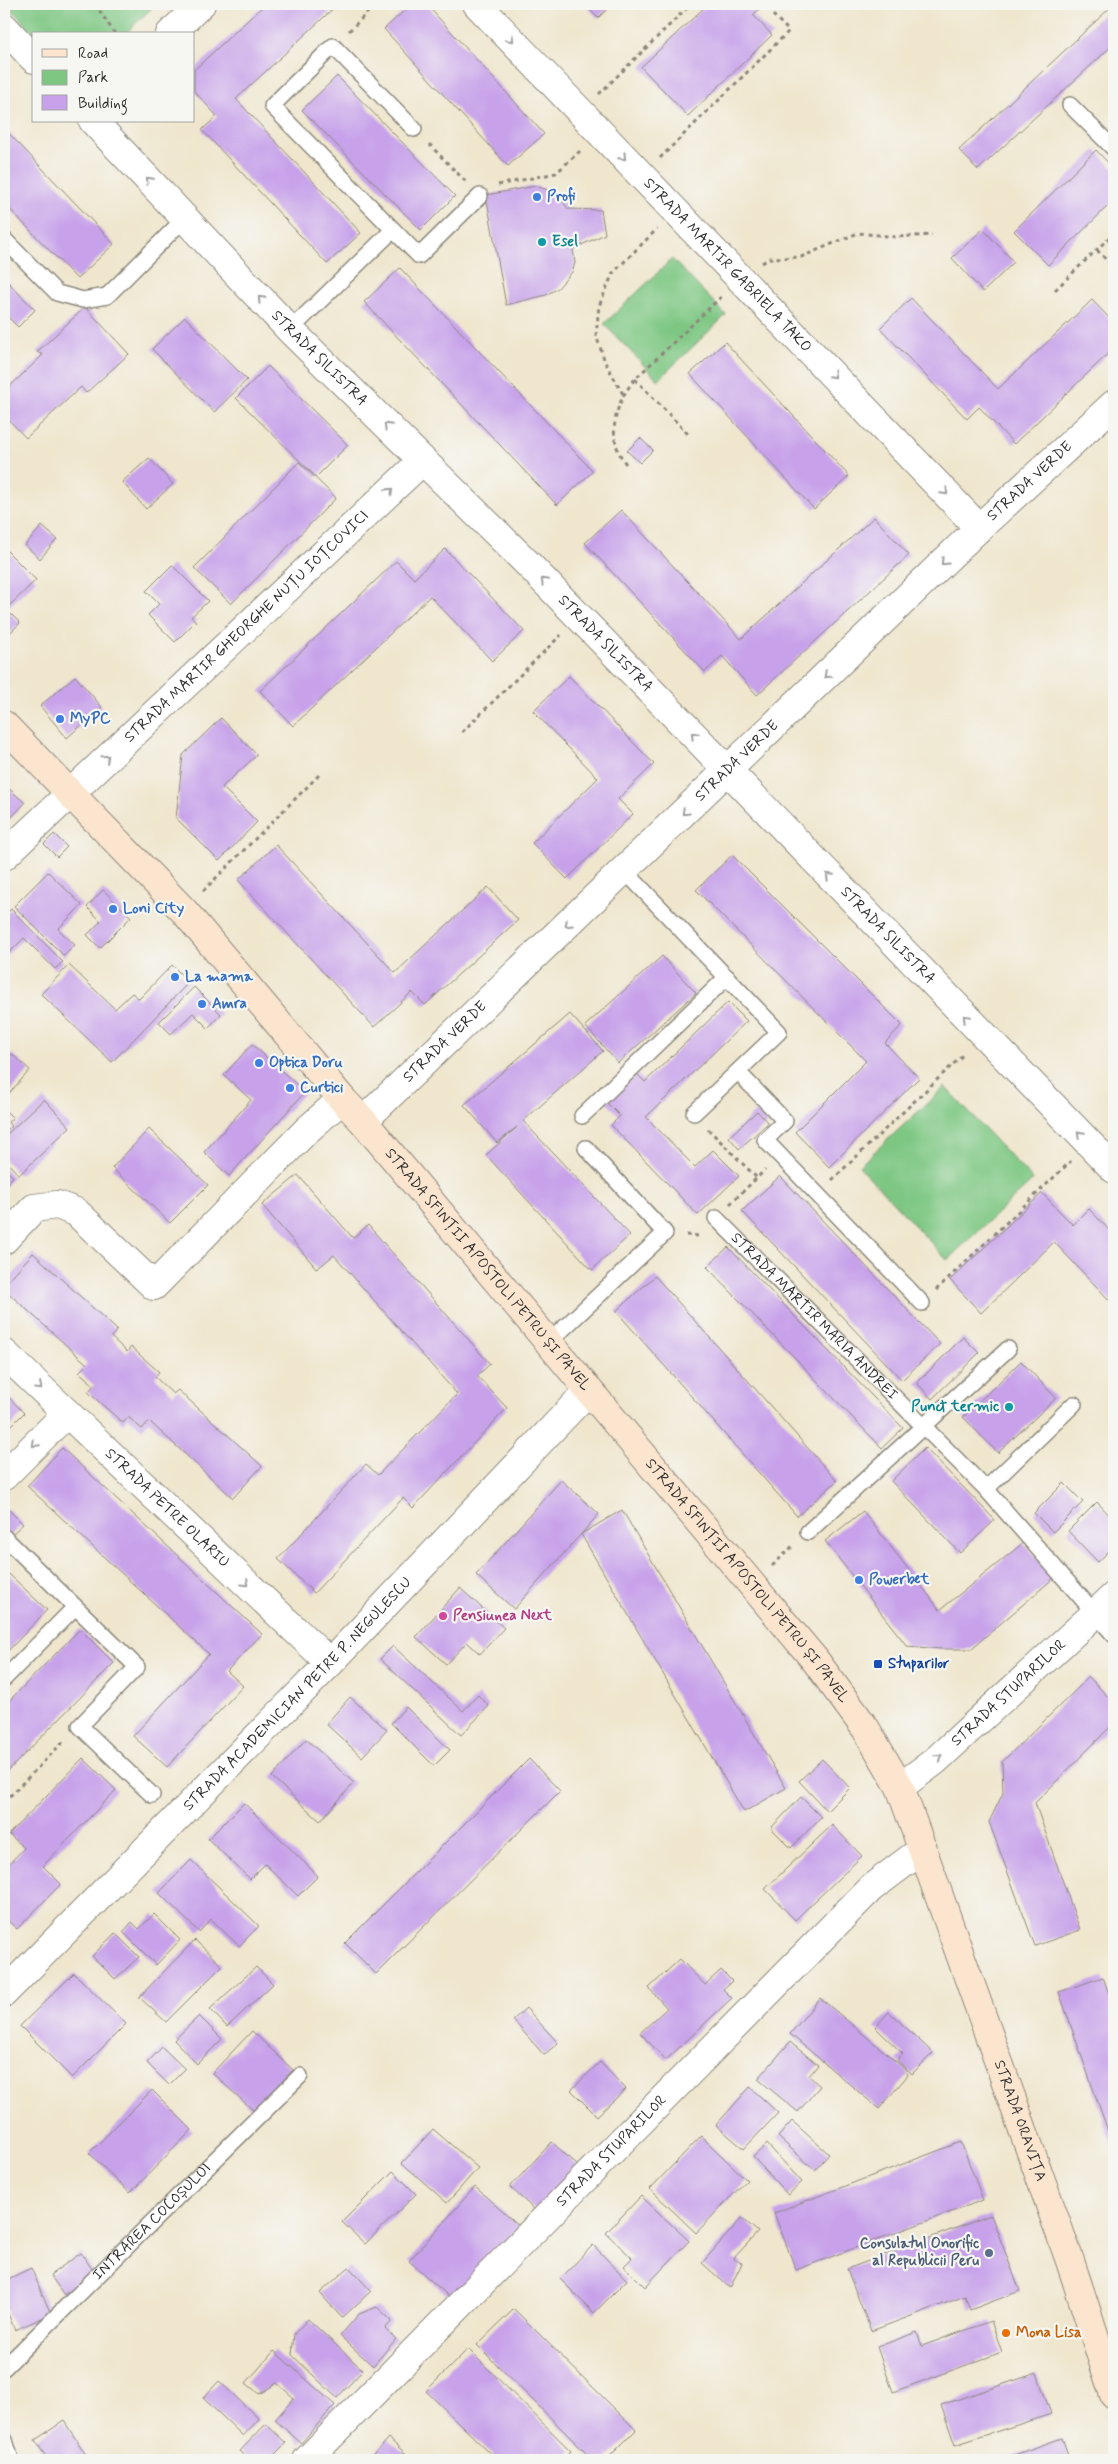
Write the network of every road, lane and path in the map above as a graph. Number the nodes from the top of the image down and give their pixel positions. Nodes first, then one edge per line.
1 (95, 4) edge
2 (201, 4) edge
3 (372, 4) edge
4 (478, 4) edge
5 (691, 4) edge
6 (773, 14) dead end
7 (4, 27) edge
8 (114, 32) edge
9 (172, 32) edge
10 (333, 46) junction
11 (32, 57) edge
12 (1070, 105) dead end
13 (581, 112) junction
14 (94, 122) edge
15 (414, 129) joint
16 (600, 132) junction
17 (1114, 149) edge
18 (642, 176) junction
19 (480, 196) junction
20 (675, 210) junction
21 (185, 218) junction
22 (393, 230) junction
23 (1114, 233) edge
24 (932, 236) dead end
25 (4, 239) edge
26 (1096, 250) junction
27 (1114, 268) edge
28 (740, 278) junction
29 (1055, 290) dead end
30 (290, 330) junction
31 (635, 379) junction
32 (623, 394) junction
33 (1114, 404) edge
34 (688, 434) dead end
35 (422, 461) junction
36 (626, 464) dead end
37 (979, 528) junction
38 (579, 617) junction
39 (4, 725) edge
40 (462, 732) dead end
41 (728, 770) junction
42 (319, 774) dead end
43 (71, 792) junction
44 (4, 856) edge
45 (624, 870) junction
46 (184, 911) junction
47 (727, 977) junction
48 (983, 1036) junction
49 (738, 1072) junction
50 (342, 1099) junction
51 (694, 1114) joint
52 (582, 1116) dead end
53 (363, 1121) junction
54 (1089, 1143) junction
55 (586, 1148) dead end
56 (780, 1156) junction
57 (1114, 1169) edge
58 (757, 1178) junction
59 (817, 1194) junction
60 (716, 1218) junction
61 (665, 1233) junction
62 (4, 1240) edge
63 (922, 1303) joint
64 (548, 1343) junction
65 (1008, 1349) dead end
66 (4, 1353) edge
67 (588, 1391) junction
68 (1074, 1404) dead end
69 (67, 1413) junction
70 (924, 1426) junction
71 (4, 1476) edge
72 (986, 1489) junction
73 (808, 1532) joint
74 (4, 1537) edge
75 (752, 1586) junction
76 (1105, 1604) edge
77 (75, 1607) junction
78 (1114, 1635) edge
79 (330, 1663) junction
80 (4, 1680) edge
81 (80, 1726) junction
82 (900, 1787) junction
83 (152, 1795) dead end
84 (4, 1802) edge
85 (923, 1849) junction
86 (4, 1993) edge
87 (300, 2076) dead end
88 (4, 2368) edge
89 (1114, 2395) edge
90 (4, 2437) edge
91 (12, 2460) edge
92 (307, 2460) edge

1 - 8 path
2 - 9 street
3 - 10 path
4 -> 13 street, STRADA MARTIR GABRIELA TAKO
5 - 13 path
6 - 18 path
7 - 11 street
10 - 15 lane
10 - 22 lane
12 - 17 lane
13 - 16 street, STRADA MARTIR GABRIELA TAKO
21 -> 14 street, STRADA SILISTRA
15 - 19 path
16 -> 18 street, STRADA MARTIR GABRIELA TAKO
16 - 19 path
18 - 20 street, STRADA MARTIR GABRIELA TAKO
19 - 22 lane
20 - 28 street, STRADA MARTIR GABRIELA TAKO
20 - 32 path
21 - 25 lane
30 -> 21 street, STRADA SILISTRA
22 - 30 lane
23 - 26 path
24 - 28 path
26 - 27 path
26 - 29 path
28 - 31 path
28 -> 37 street, STRADA MARTIR GABRIELA TAKO
35 -> 30 street, STRADA SILISTRA
31 - 32 path
31 - 34 path
32 - 36 path
33 - 37 street, STRADA VERDE
38 -> 35 street, STRADA SILISTRA
43 -> 35 street, STRADA MARTIR GHEORGHE NUȚU IOȚCOVICI
37 -> 41 street, STRADA VERDE
38 - 40 path
41 -> 38 street, STRADA SILISTRA
39 - 43 main road, STRADA SFINȚII APOSTOLI PETRU ȘI PAVEL
41 -> 45 street, STRADA VERDE
48 -> 41 street, STRADA SILISTRA
42 - 46 path
43 - 44 street, STRADA MARTIR GHEORGHE NUȚU IOȚCOVICI
43 - 46 main road, STRADA SFINȚII APOSTOLI PETRU ȘI PAVEL
45 - 47 lane
45 -> 53 street, STRADA VERDE
46 - 50 main road, STRADA SFINȚII APOSTOLI PETRU ȘI PAVEL
47 - 49 lane
47 - 52 lane
54 -> 48 street, STRADA SILISTRA
48 - 59 path
49 - 51 lane
49 - 56 lane
50 - 53 main road, STRADA SFINȚII APOSTOLI PETRU ȘI PAVEL
50 - 62 street
51 - 58 path
53 - 64 main road, STRADA SFINȚII APOSTOLI PETRU ȘI PAVEL
54 - 57 street, STRADA SILISTRA
54 - 63 path
55 - 61 lane
56 - 58 path
56 - 59 lane
58 - 60 path
59 - 63 lane
60 - 61 path, STRADA MARTIR MARIA ANDREI
60 - 70 lane, STRADA MARTIR MARIA ANDREI
61 - 64 lane
64 - 67 main road, STRADA SFINȚII APOSTOLI PETRU ȘI PAVEL
65 - 70 lane
66 -> 69 street, STRADA PETRE OLARIU
67 - 75 main road, STRADA SFINȚII APOSTOLI PETRU ȘI PAVEL
67 - 79 street, STRADA ACADEMICIAN PETRE P. NEGULESCU
68 - 72 lane
69 -> 71 street
69 -> 79 street, STRADA PETRE OLARIU
70 - 72 lane, STRADA MARTIR MARIA ANDREI
70 - 73 lane
72 - 76 lane, STRADA MARTIR MARIA ANDREI
73 - 75 path
74 - 77 lane
75 - 82 main road, STRADA SFINȚII APOSTOLI PETRU ȘI PAVEL
76 - 78 lane, STRADA MARTIR MARIA ANDREI
82 -> 76 street, STRADA STUPARILOR
77 - 80 lane
77 - 81 lane
79 - 86 street, STRADA ACADEMICIAN PETRE P. NEGULESCU
81 - 83 lane
81 - 84 path
82 - 85 main road, STRADA SFINȚII APOSTOLI PETRU ȘI PAVEL
85 - 89 main road, STRADA ORAVIȚA
85 - 92 street, STRADA STUPARILOR
87 - 88 lane, INTRAREA COCOȘULUI
90 - 91 lane

